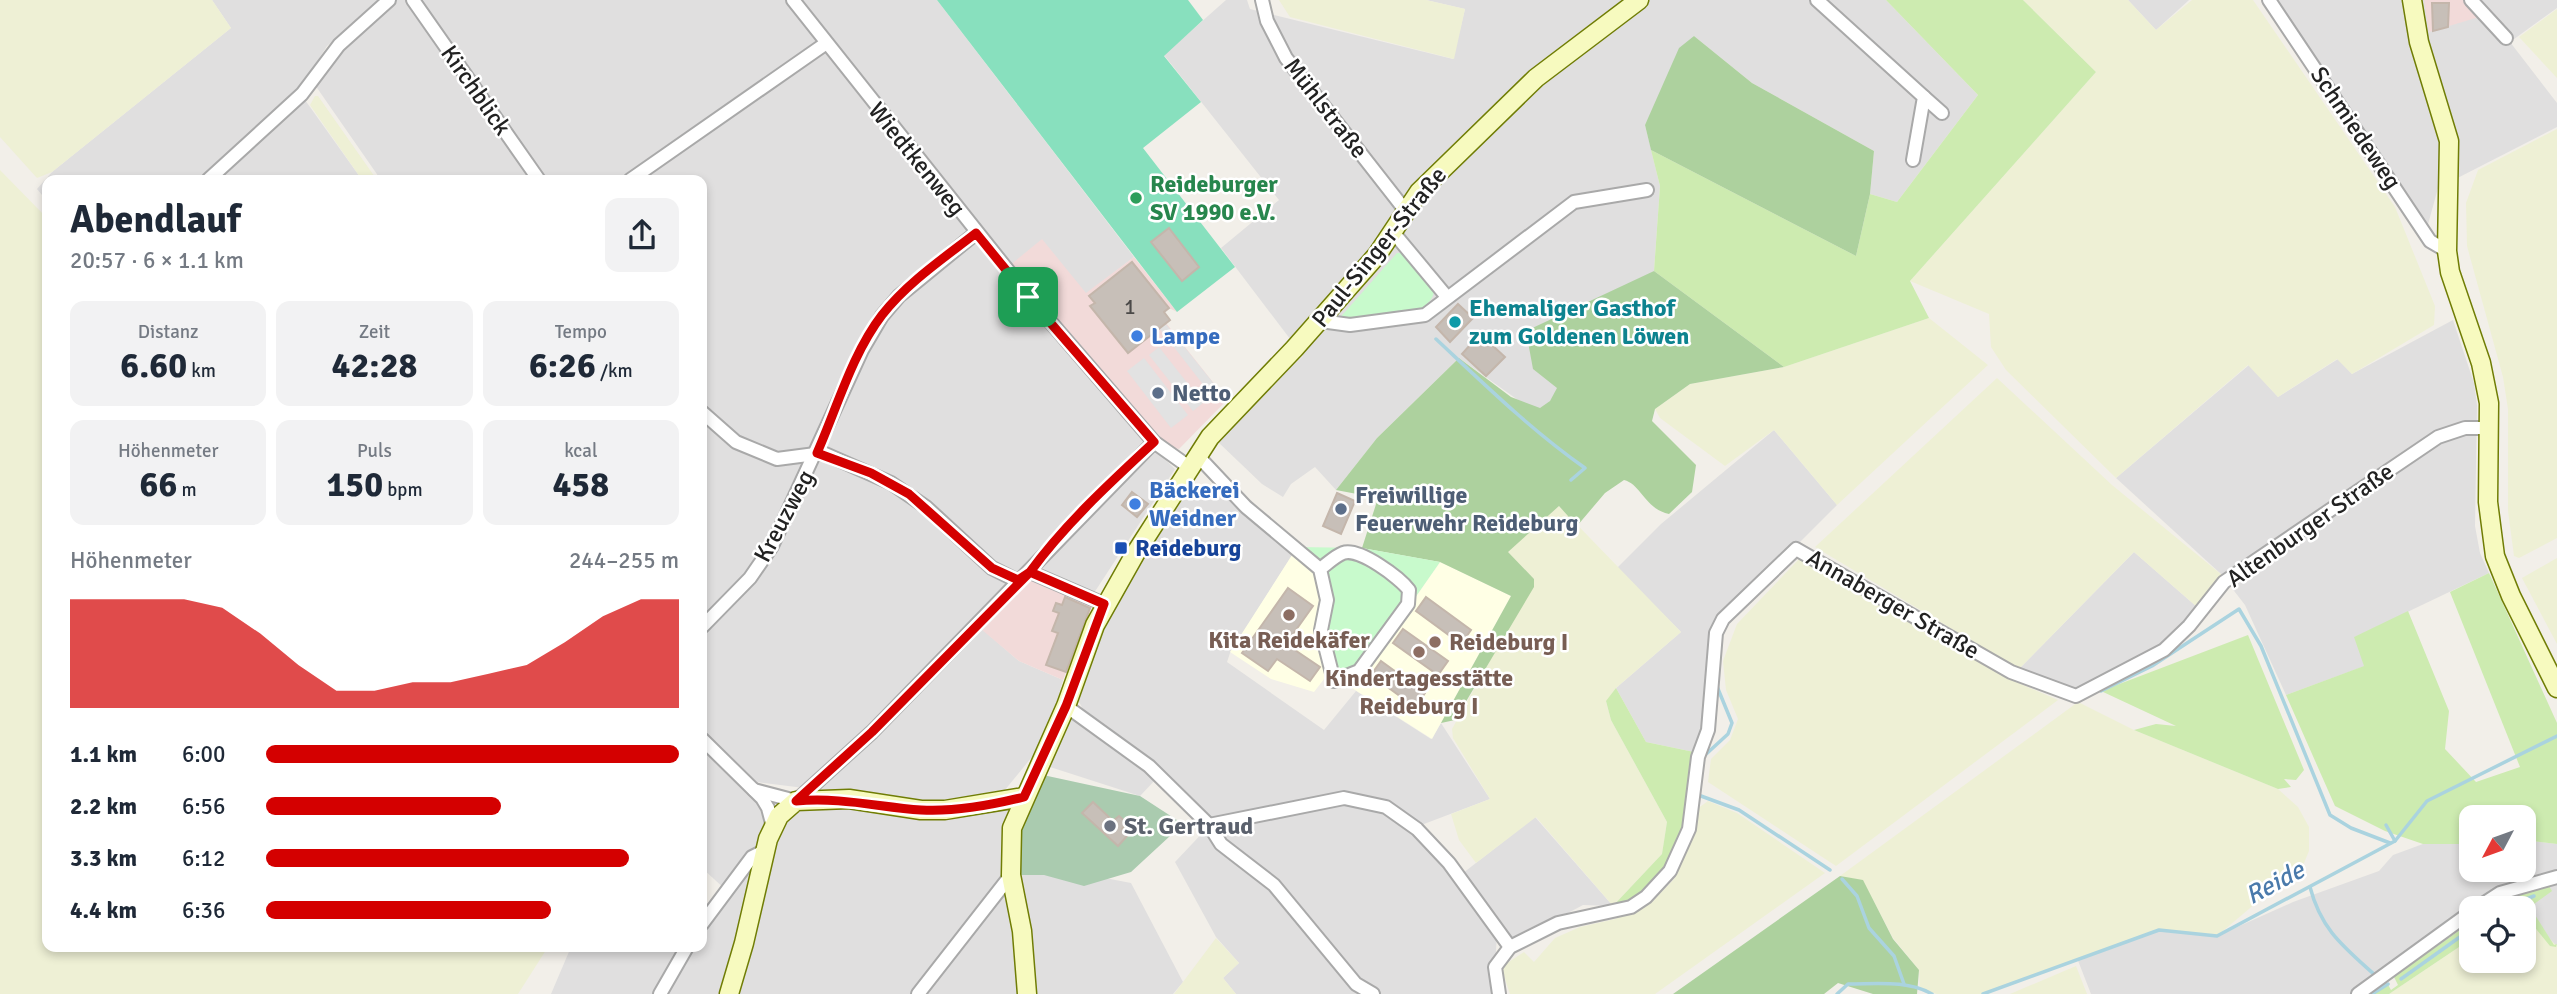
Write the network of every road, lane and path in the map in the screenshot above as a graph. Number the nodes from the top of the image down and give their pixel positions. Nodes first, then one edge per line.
1 (389, 0) edge
2 (413, 0) edge
3 (793, 0) edge
4 (1262, 0) edge
5 (1639, 0) edge
6 (1817, 0) edge
7 (2269, 0) edge
8 (2412, 0) edge
9 (2471, 0) edge
10 (2506, 38) dead end
11 (825, 44) junction
12 (1924, 97) junction
13 (1942, 113) dead end
14 (1913, 160) dead end
15 (213, 175) edge
16 (536, 175) edge
17 (637, 175) edge
18 (1647, 190) dead end
19 (1405, 210) junction
20 (1393, 232) junction
21 (976, 233) junction
22 (2448, 251) junction
23 (1447, 297) junction
24 (1323, 317) junction
25 (707, 416) edge
26 (2490, 428) junction
27 (1154, 442) junction
28 (817, 453) junction
29 (1193, 461) junction
30 (1320, 569) junction
31 (1030, 572) junction
32 (1018, 580) junction
33 (1104, 604) junction
34 (707, 622) edge
35 (2557, 688) edge
36 (2076, 696) joint
37 (1066, 706) junction
38 (707, 744) edge
39 (754, 790) junction
40 (1024, 797) junction
41 (796, 801) junction
42 (1209, 825) junction
43 (773, 827) junction
44 (764, 851) junction
45 (1011, 875) junction
46 (2557, 877) edge
47 (2495, 896) edge
48 (707, 917) edge
49 (2459, 921) edge
50 (1497, 933) junction
51 (1510, 947) junction
52 (684, 952) edge
53 (1495, 967) junction
54 (660, 994) edge
55 (729, 994) edge
56 (918, 994) edge
57 (1027, 994) edge
58 (1373, 994) edge
59 (1499, 994) edge
60 (2358, 994) edge

1 - 15 street
2 - 16 street, Kirchblick
3 - 11 street, Wiedtkenweg
4 - 19 street, Mühlstraße
5 - 19 street, Paul-Singer-Straße
6 - 12 street
7 - 22 street, Schmiedeweg
8 - 22 street
9 - 10 street
11 - 17 street
11 - 21 street, Wiedtkenweg
12 - 13 street
12 - 14 street
18 - 23 street
19 - 20 street, Paul-Singer-Straße
20 - 23 street
20 - 24 street, Paul-Singer-Straße
21 - 27 street, Wiedtkenweg
21 - 28 street, Kreuzweg
22 - 26 street
23 - 24 street
24 - 29 street, Paul-Singer-Straße
25 - 28 street
26 - 35 street
26 - 36 street, Altenburger Straße
27 - 29 street, Wiedtkenweg
27 - 31 street
28 - 32 street
28 - 34 street, Kreuzweg
29 - 30 street
29 - 33 street, Paul-Singer-Straße
30 - 30 street
31 - 32 street
31 - 33 street
32 - 41 street
33 - 37 street, Paul-Singer-Straße
36 - 51 street, Annaberger Straße
37 - 40 street, Paul-Singer-Straße
37 - 42 street
38 - 39 street
39 - 41 street
39 - 43 street
40 - 41 street
40 - 45 street, Paul-Singer-Straße
41 - 43 street
42 - 50 street
42 - 58 street
43 - 44 street
44 - 48 street
44 - 55 street
45 - 56 street
45 - 57 street, Paul-Singer-Straße
46 - 47 street
49 - 60 street
50 - 51 street
50 - 53 street
51 - 53 street, Annaberger Straße
52 - 54 street
53 - 59 street

